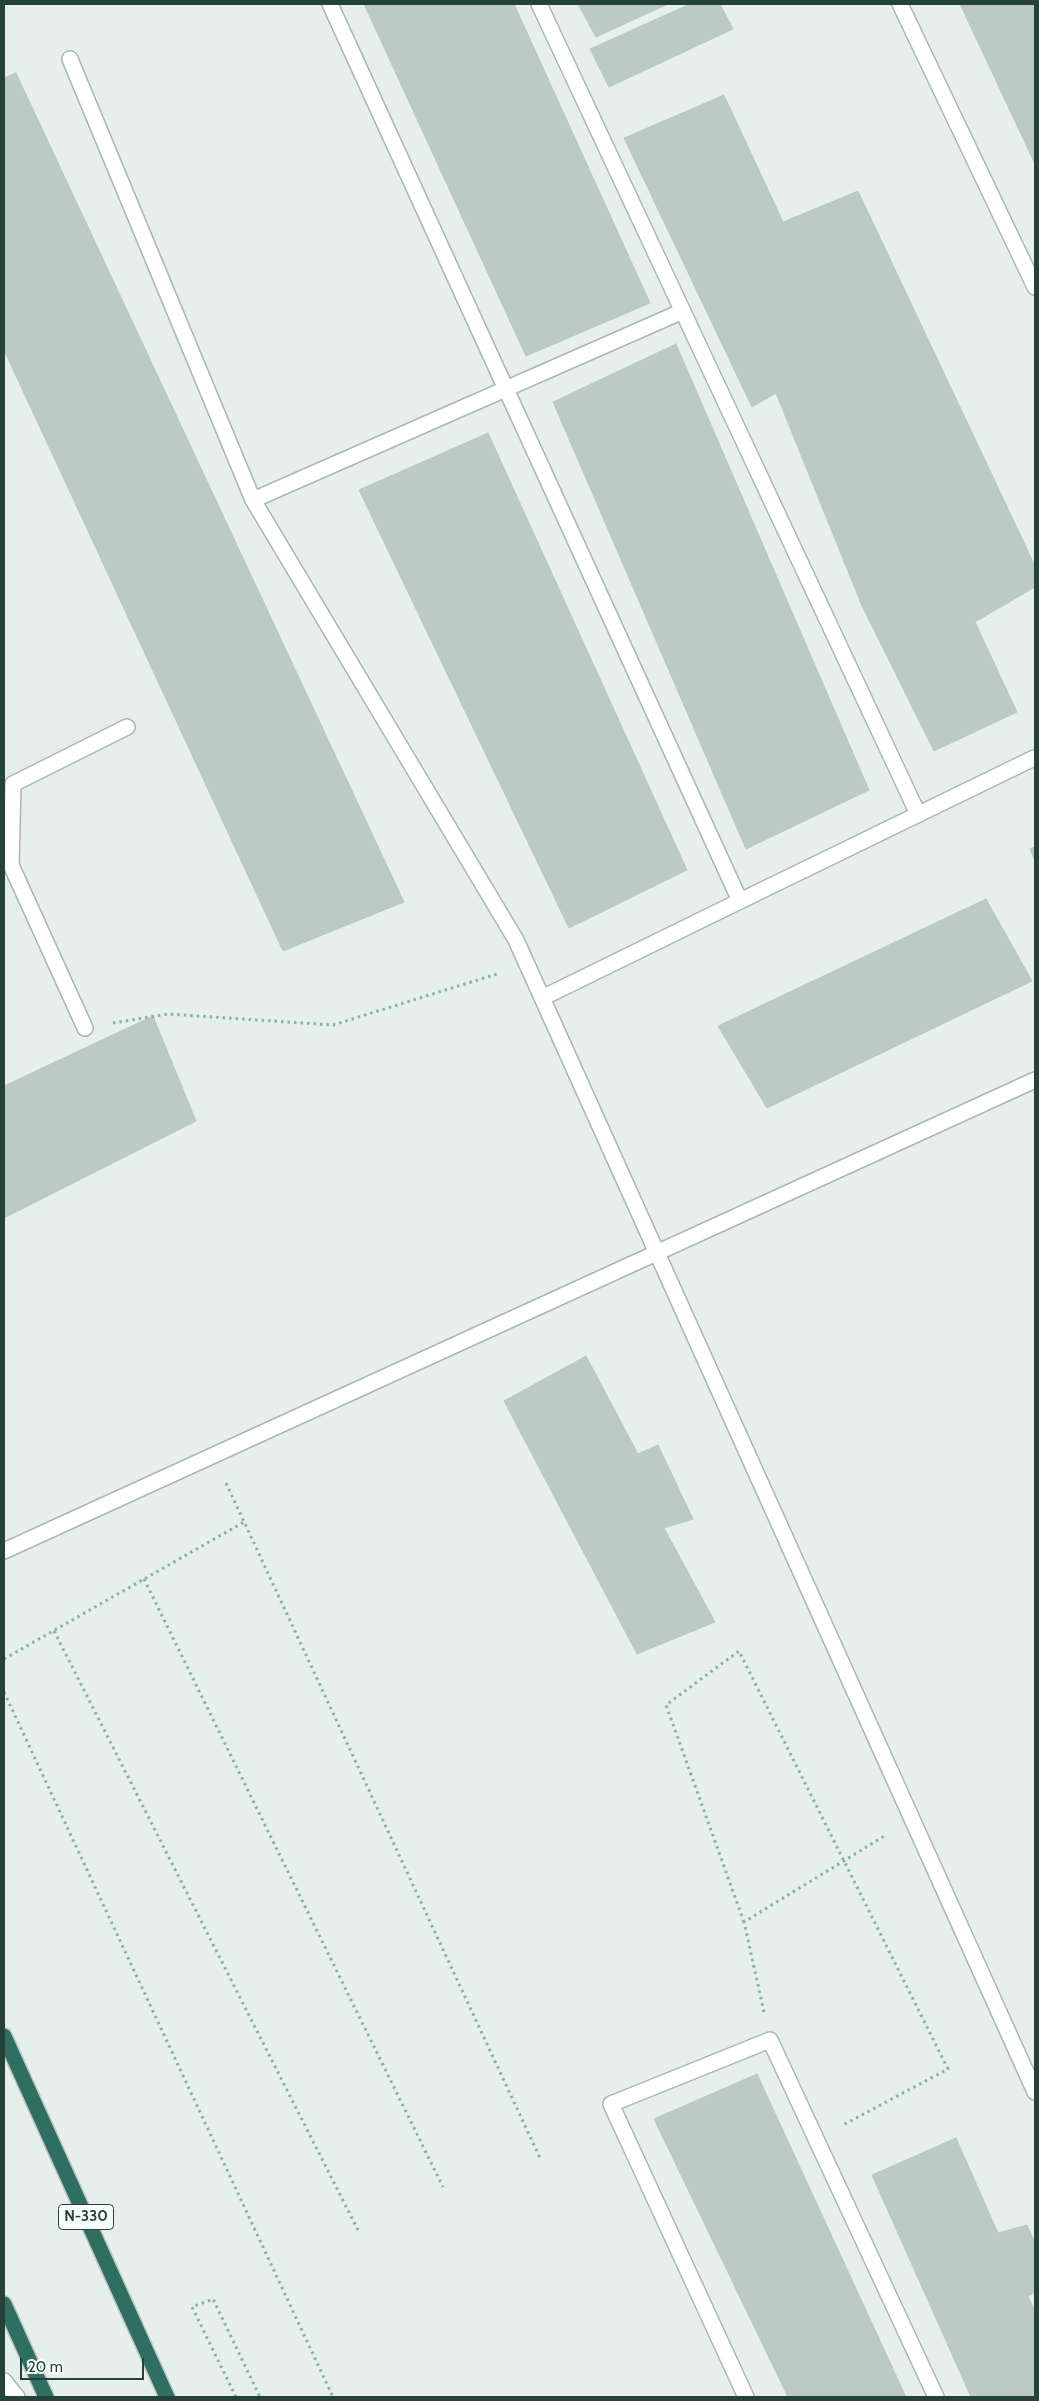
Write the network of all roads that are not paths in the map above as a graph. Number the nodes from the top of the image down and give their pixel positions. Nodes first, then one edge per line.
1 (330, 4) edge
2 (539, 4) edge
3 (900, 4) edge
4 (70, 59) dead end
5 (1035, 287) edge
6 (683, 311) junction
7 (506, 389) junction
8 (253, 500) junction
9 (127, 727) dead end
10 (1034, 758) dead end
11 (918, 814) junction
12 (740, 902) junction
13 (542, 998) junction
14 (85, 1028) road end
15 (1035, 1080) edge
16 (656, 1252) junction
17 (4, 1551) edge
18 (4, 2036) edge
19 (1035, 2092) edge
20 (4, 2304) edge
21 (4, 2381) edge
22 (17, 2397) edge
23 (46, 2397) edge
24 (167, 2397) edge
25 (746, 2397) edge
26 (936, 2397) edge

1 - 7 lane
2 - 6 lane
3 - 5 lane
4 - 8 lane
6 - 7 lane
6 - 11 lane
7 - 8 lane
7 - 12 lane
8 - 13 lane
9 - 14 lane
10 - 11 lane
11 - 12 lane
12 - 13 lane
13 - 16 lane
15 - 16 lane
16 - 17 lane
16 - 19 lane
18 - 24 highway, N-330
20 - 23 highway
21 - 22 lane
25 - 26 lane

